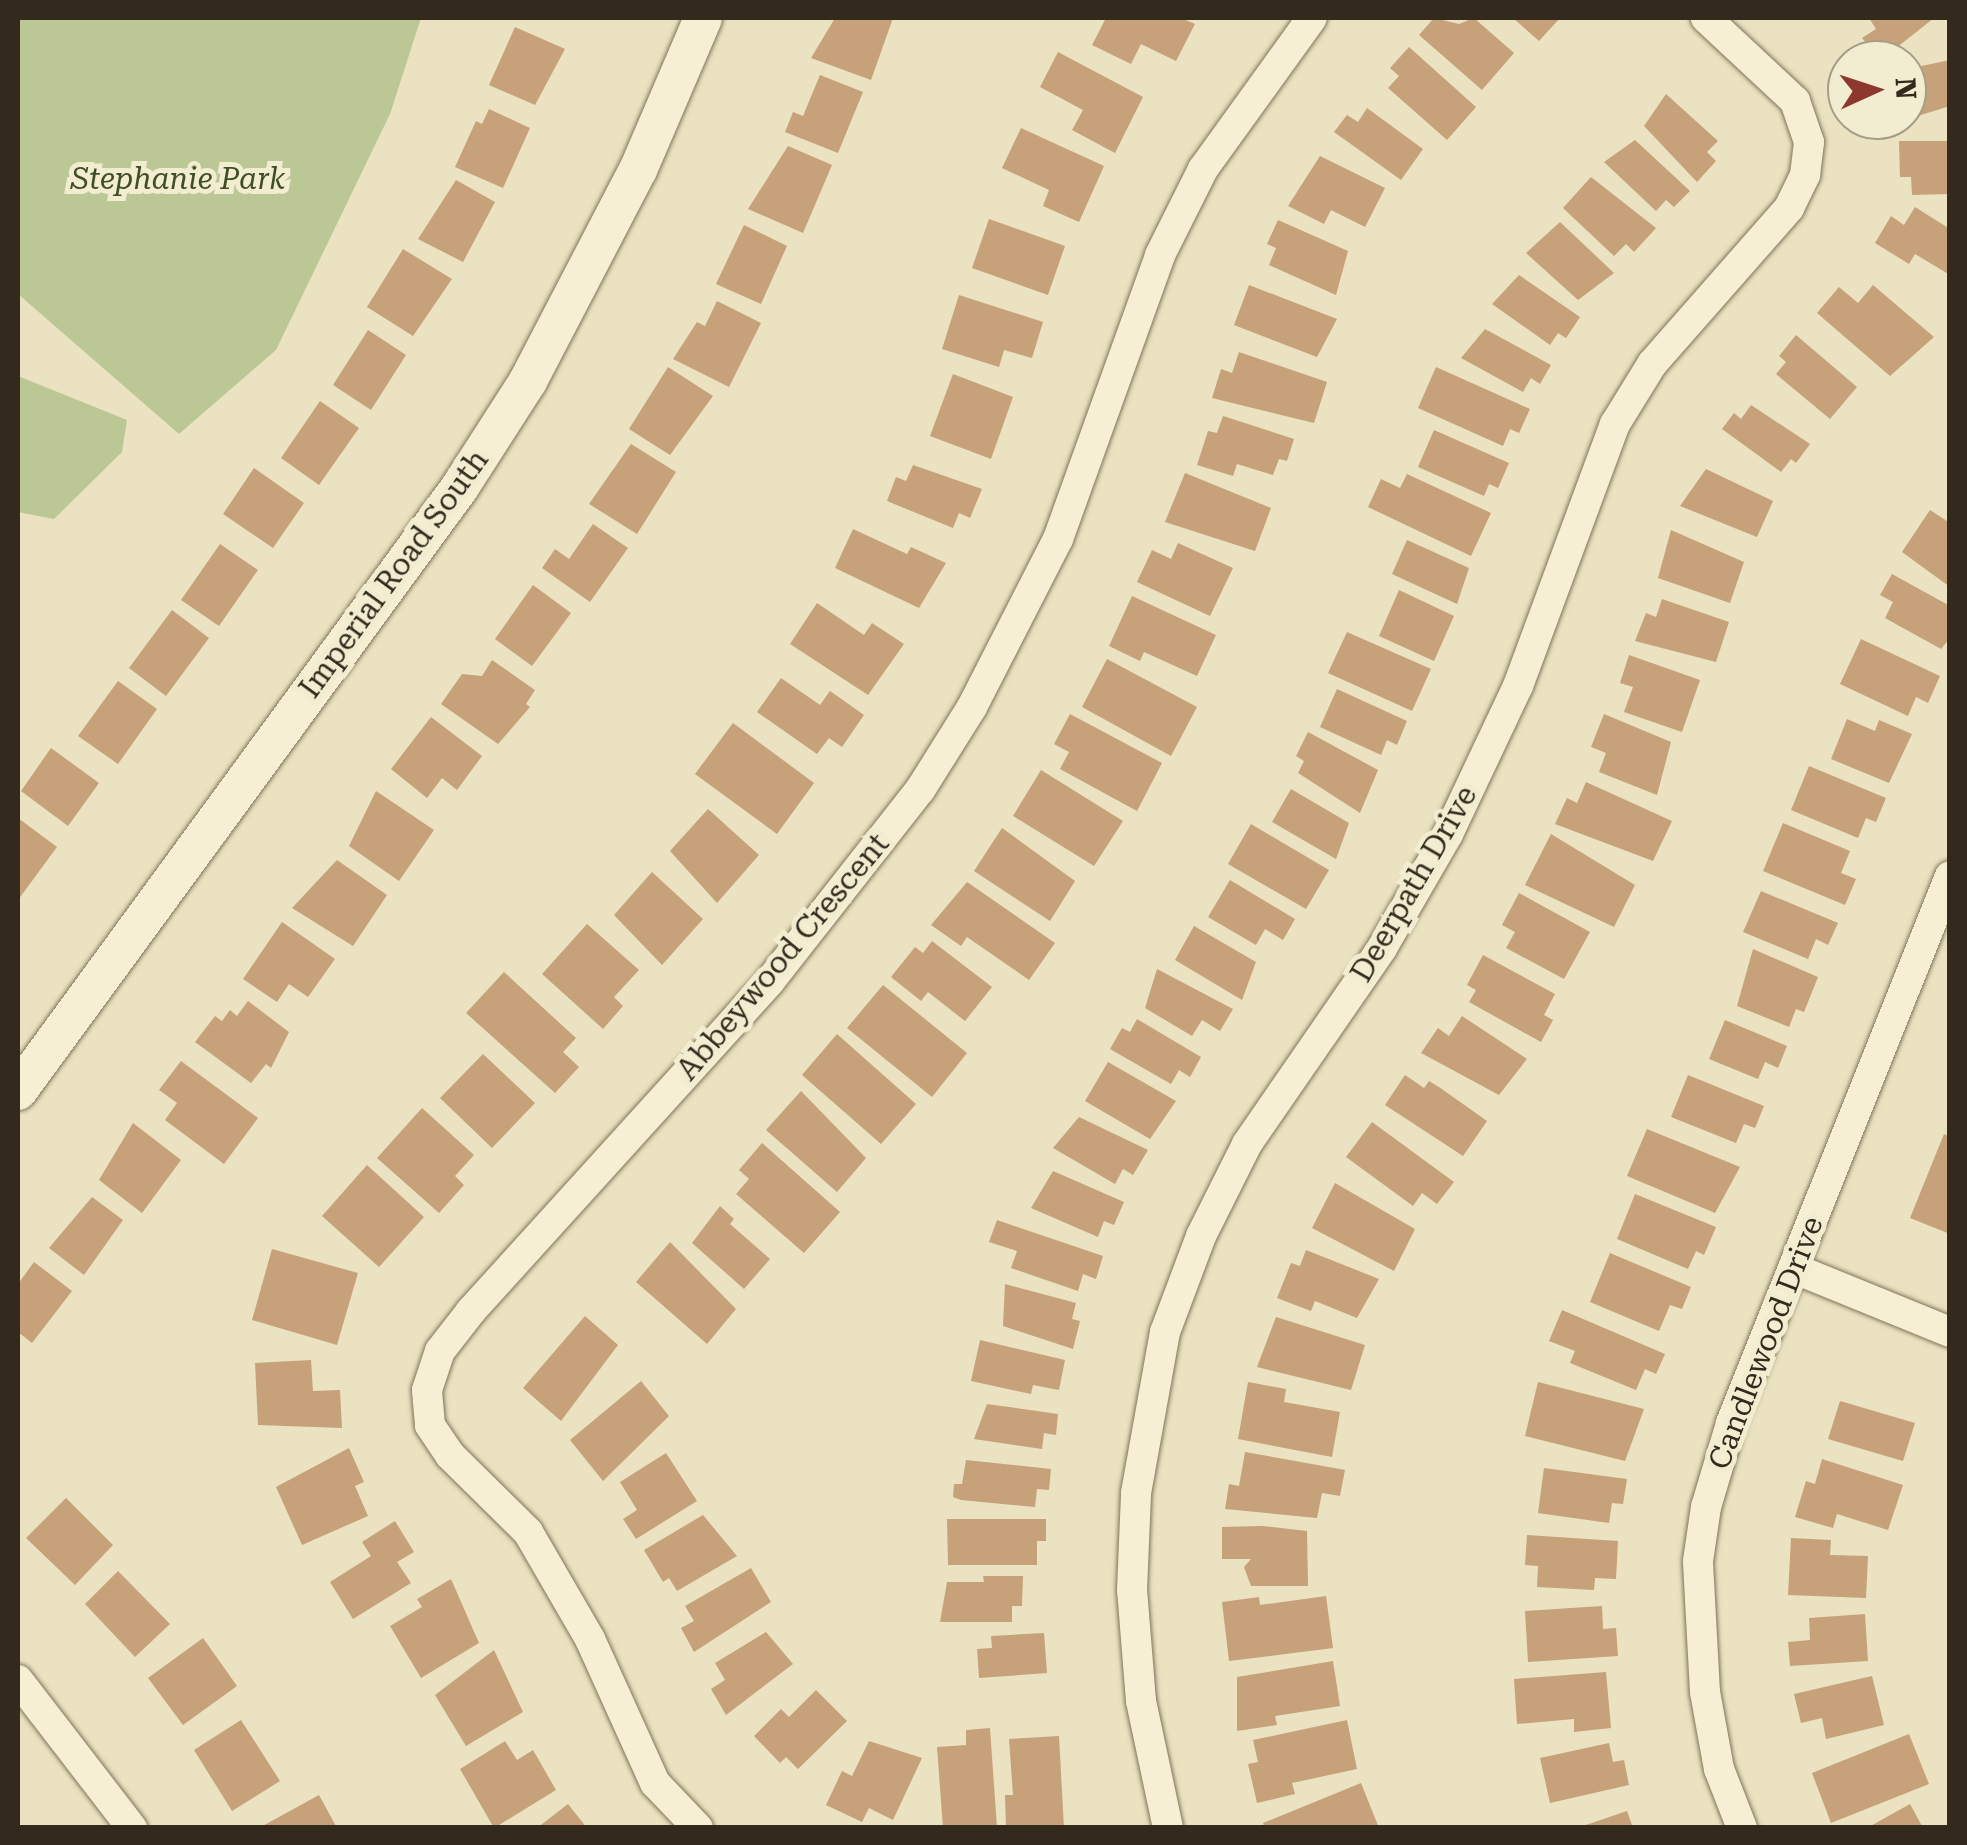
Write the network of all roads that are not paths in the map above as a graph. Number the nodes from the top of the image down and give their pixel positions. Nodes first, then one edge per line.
1 (703, 18) edge
2 (1312, 18) edge
3 (1706, 18) edge
4 (1950, 876) edge
5 (18, 1092) edge
6 (1793, 1268) junction
7 (1950, 1332) edge
8 (18, 1680) edge
9 (132, 1828) edge
10 (698, 1828) edge
11 (1168, 1828) edge
12 (1742, 1828) edge

1 - 5 street, Imperial Road South
2 - 10 street, Abbeywood Crescent
3 - 11 street, Deerpath Drive
4 - 6 street, Candlewood Drive
6 - 7 street
6 - 12 street, Candlewood Drive
8 - 9 street

